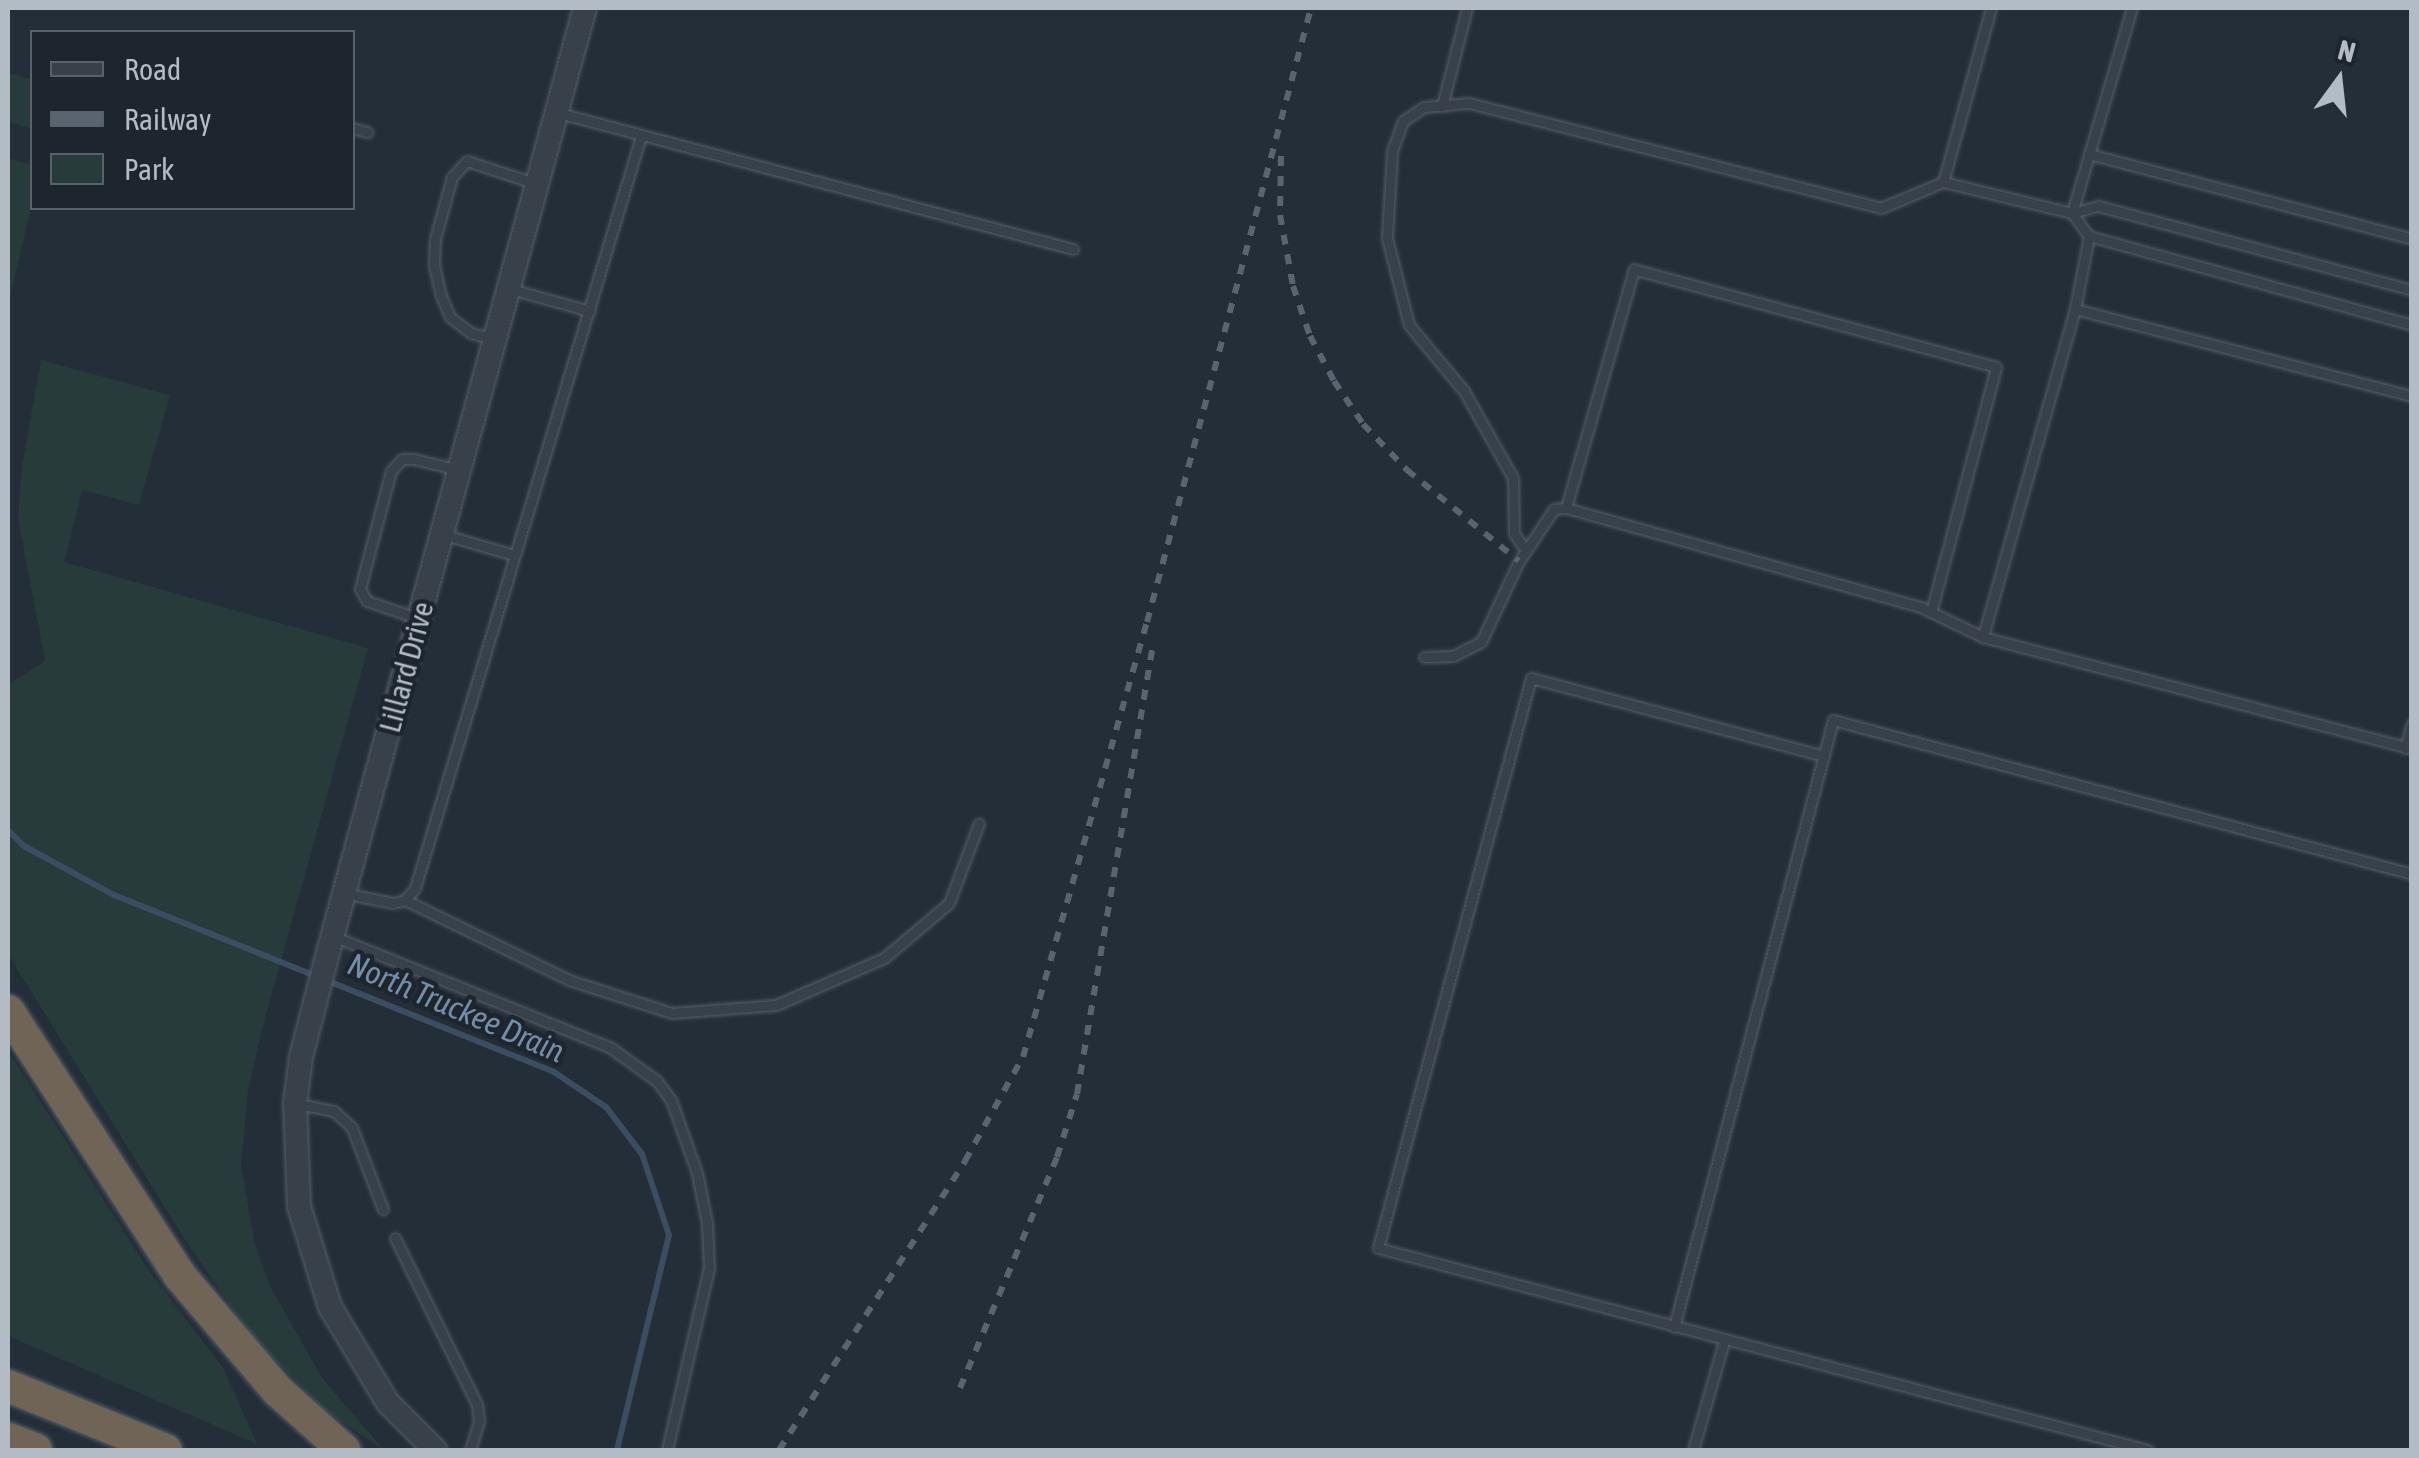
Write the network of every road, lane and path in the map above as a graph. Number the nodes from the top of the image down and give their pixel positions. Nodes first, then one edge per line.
1 (585, 8) edge
2 (1467, 8) edge
3 (1991, 8) edge
4 (2132, 8) edge
5 (1442, 106) junction
6 (556, 113) junction
7 (355, 129) edge
8 (366, 132) dead end
9 (641, 136) junction
10 (2090, 154) junction
11 (1943, 182) junction
12 (537, 184) junction
13 (2072, 213) junction
14 (2089, 236) junction
15 (2412, 239) edge
16 (1073, 249) dead end
17 (508, 288) junction
18 (2412, 290) edge
19 (2075, 309) junction
20 (590, 311) junction
21 (2412, 325) edge
22 (495, 339) junction
23 (2412, 396) edge
24 (460, 470) junction
25 (1566, 508) junction
26 (442, 534) junction
27 (1526, 550) junction
28 (514, 555) junction
29 (1931, 612) junction
30 (419, 619) junction
31 (1982, 637) junction
32 (1424, 657) dead end
33 (2412, 723) edge
34 (2408, 748) edge
35 (1824, 756) junction
36 (979, 822) dead end
37 (2412, 874) edge
38 (345, 893) junction
39 (405, 900) junction
40 (331, 945) junction
41 (8, 1011) edge
42 (295, 1103) junction
43 (383, 1209) dead end
44 (395, 1238) dead end
45 (1674, 1327) junction
46 (1724, 1340) junction
47 (8, 1386) edge
48 (8, 1439) edge
49 (36, 1450) edge
50 (166, 1450) edge
51 (344, 1450) edge
52 (435, 1450) edge
53 (470, 1450) edge
54 (666, 1450) edge
55 (1693, 1450) edge
56 (2148, 1450) edge

1 - 6 street, Lillard Drive
2 - 5 lane
3 - 11 lane
4 - 10 lane
5 - 11 lane
5 - 27 lane
6 - 9 lane
6 - 12 street, Lillard Drive
7 - 8 lane
9 - 16 lane
9 - 20 lane
10 - 13 lane
10 - 15 lane
11 - 13 lane
12 - 17 street, Lillard Drive
12 - 22 lane
13 - 14 lane
13 - 18 lane
14 - 19 lane
14 - 21 lane
17 - 20 lane
17 - 22 street, Lillard Drive
19 - 23 lane
19 - 31 lane
20 - 28 lane
22 - 24 street, Lillard Drive
24 - 26 street, Lillard Drive
24 - 30 lane
25 - 27 lane
25 - 29 lane
25 - 29 lane
26 - 28 lane
26 - 30 street, Lillard Drive
27 - 32 lane
28 - 39 lane
29 - 31 lane
30 - 38 street, Lillard Drive
31 - 34 lane
33 - 34 lane
35 - 37 lane
35 - 45 lane
35 - 45 lane
36 - 39 lane
38 - 39 lane
38 - 40 street, Lillard Drive
40 - 42 street, Lillard Drive
40 - 54 lane
41 - 51 highway
42 - 43 lane
42 - 52 street, Lillard Drive
44 - 53 lane
45 - 46 lane
46 - 55 lane
46 - 56 lane
47 - 50 highway
48 - 49 highway

